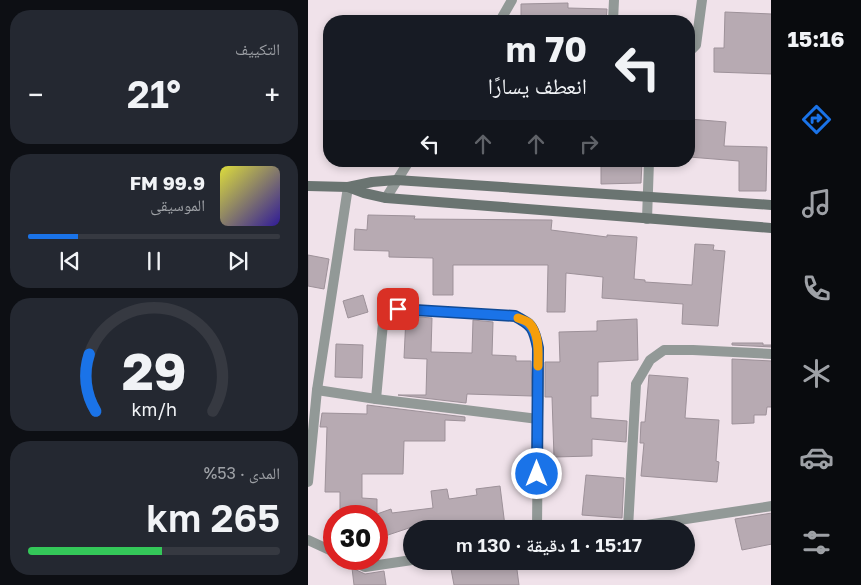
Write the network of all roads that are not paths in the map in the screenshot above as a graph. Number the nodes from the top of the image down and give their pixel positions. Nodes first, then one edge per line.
1 (512, 0) edge
2 (614, 0) edge
3 (702, 0) edge
4 (503, 15) edge
5 (613, 15) edge
6 (695, 45) edge
7 (405, 167) edge
8 (649, 167) edge
9 (396, 180) junction
10 (308, 186) edge
11 (348, 187) junction
12 (386, 198) junction
13 (648, 198) junction
14 (772, 204) edge
15 (647, 219) junction
16 (772, 228) edge
17 (772, 354) edge
18 (318, 390) junction
19 (376, 399) junction
20 (538, 419) junction
21 (308, 482) edge
22 (772, 506) edge
23 (537, 520) edge
24 (625, 520) edge
25 (678, 520) edge
26 (308, 540) edge
27 (323, 547) edge
28 (403, 561) edge
29 (388, 564) edge

1 - 4 street
2 - 5 street
3 - 6 street
7 - 9 street
8 - 13 street
9 - 11 street
9 - 12 street
9 - 13 street
10 - 11 street
11 - 12 street
11 - 18 street
12 - 15 street
13 - 14 street
13 - 15 street
15 - 16 street
17 - 24 street
18 - 19 street
18 - 21 street
19 - 20 street
19 - 20 street
20 - 23 street
22 - 25 street
26 - 27 street
28 - 29 street

